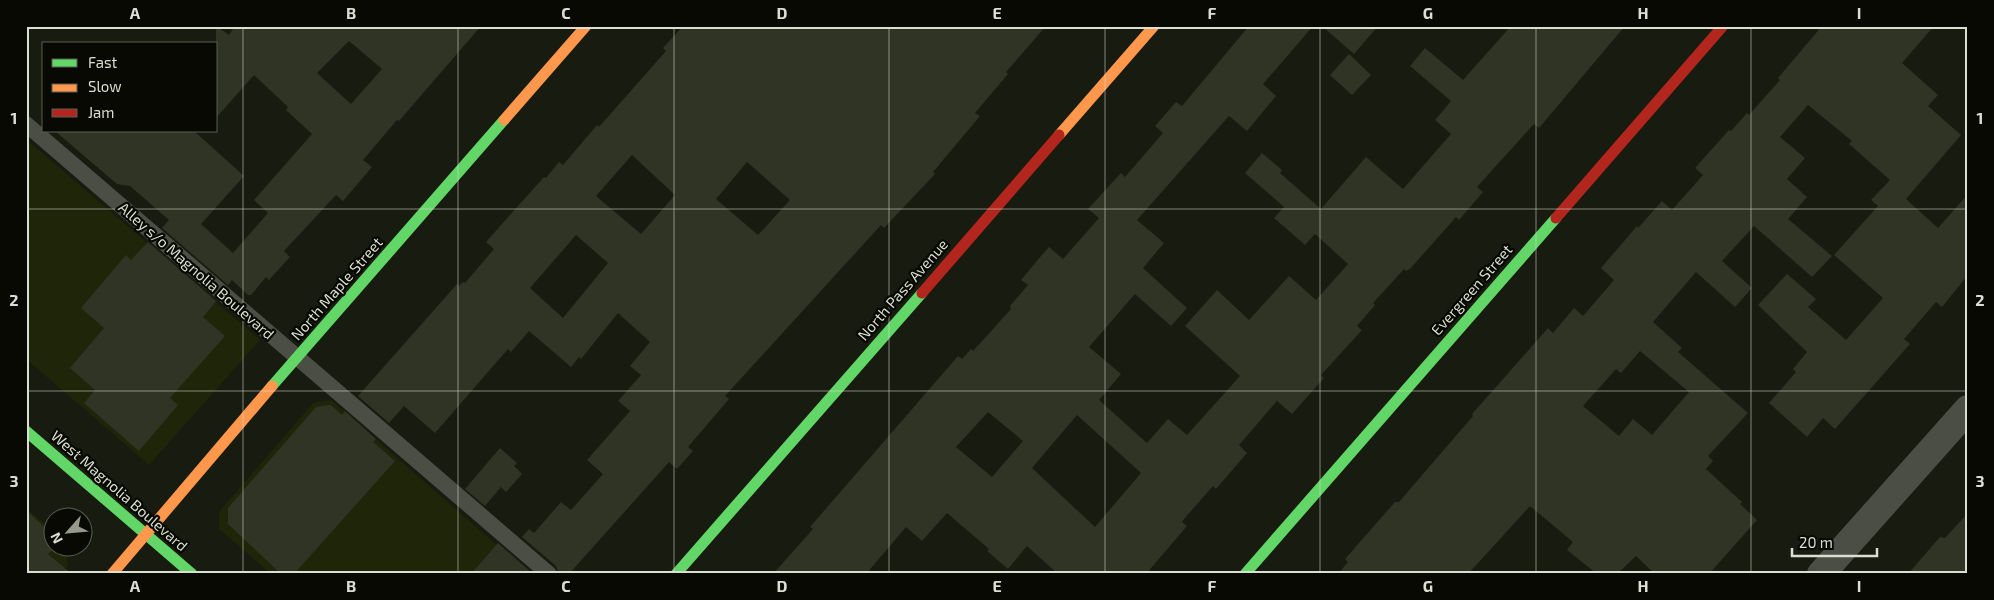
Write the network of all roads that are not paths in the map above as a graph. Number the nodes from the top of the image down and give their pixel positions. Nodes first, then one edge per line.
1 (586, 26) edge
2 (1154, 26) edge
3 (1723, 26) edge
4 (26, 124) edge
5 (296, 358) junction
6 (1968, 409) edge
7 (26, 431) edge
8 (146, 535) junction
9 (112, 574) edge
10 (192, 574) edge
11 (549, 574) edge
12 (676, 574) edge
13 (1245, 574) edge
14 (1821, 574) edge

1 - 5 street, North Maple Street
2 - 12 street, North Pass Avenue
3 - 13 street, Evergreen Street
4 - 5 lane, Alley s/o Magnolia Boulevard
5 - 8 street, North Maple Street
5 - 11 lane, Alley s/o Magnolia Boulevard
6 - 14 street
7 - 8 street, West Magnolia Boulevard
8 - 9 street, North Maple Street
8 - 10 street, West Magnolia Boulevard

